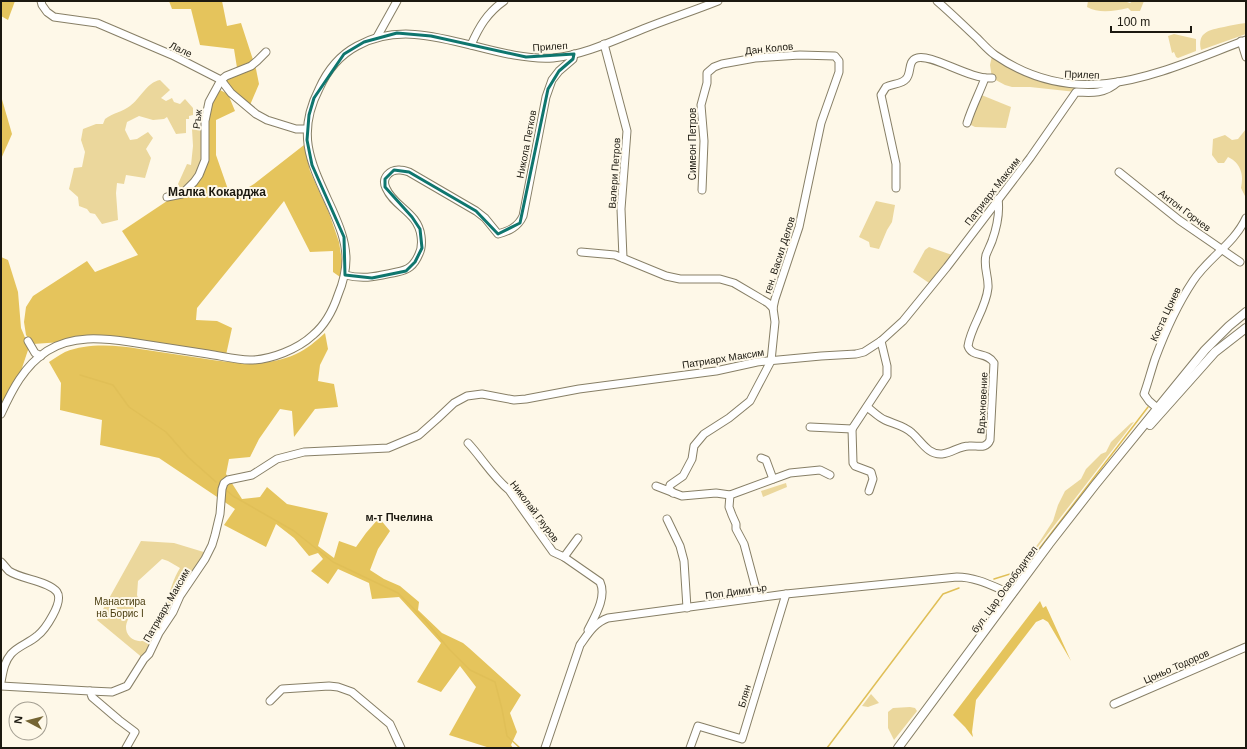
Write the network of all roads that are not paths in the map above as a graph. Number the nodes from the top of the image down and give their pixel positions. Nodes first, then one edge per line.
1 (41, 1) edge
2 (397, 1) edge
3 (504, 1) edge
4 (718, 1) edge
5 (937, 1) edge
6 (377, 37) junction
7 (1244, 41) edge
8 (604, 44) junction
9 (471, 45) junction
10 (266, 52) dead end
11 (574, 54) junction
12 (835, 56) joint
13 (1246, 57) edge
14 (707, 74) joint
15 (221, 80) junction
16 (1118, 82) junction
17 (967, 123) dead end
18 (307, 129) junction
19 (1119, 172) dead end
20 (896, 188) dead end
21 (702, 190) dead end
22 (167, 197) dead end
23 (998, 199) junction
24 (1246, 218) edge
25 (1223, 249) junction
26 (581, 252) dead end
27 (623, 258) junction
28 (1240, 262) dead end
29 (345, 275) junction
30 (774, 308) junction
31 (1246, 312) edge
32 (1246, 328) edge
33 (28, 341) dead end
34 (881, 341) junction
35 (41, 356) junction
36 (771, 361) junction
37 (1153, 405) junction
38 (867, 407) junction
39 (1, 414) edge
40 (810, 427) dead end
41 (852, 429) junction
42 (468, 443) dead end
43 (1129, 444) junction
44 (761, 458) dead end
45 (830, 475) dead end
46 (773, 479) junction
47 (656, 486) dead end
48 (869, 491) dead end
49 (673, 493) junction
50 (730, 496) junction
51 (667, 519) dead end
52 (578, 538) dead end
53 (564, 557) junction
54 (1, 562) edge
55 (786, 594) junction
56 (1012, 594) junction
57 (754, 598) junction
58 (687, 608) junction
59 (580, 645) junction
60 (1246, 647) edge
61 (1, 682) edge
62 (1, 686) edge
63 (90, 691) junction
64 (270, 701) dead end
65 (1114, 704) dead end
66 (126, 748) edge
67 (401, 748) edge
68 (545, 748) edge
69 (690, 748) edge
70 (898, 748) edge

1 - 15 street, Лале
2 - 6 street
3 - 9 street
4 - 8 street, Прилеп
5 - 16 street, Прилеп
6 - 9 street, Прилеп
6 - 18 street, Прилеп
7 - 13 street
7 - 16 street, Прилеп
8 - 11 street, Прилеп
8 - 27 street, Валери Петров
9 - 11 street, Прилеп
10 - 15 street
11 - 29 street, Никола Петков
12 - 14 street, Дан Колов
12 - 30 street, ген. Васил Делов
14 - 21 street, Симеон Петров
15 - 18 street, Лале
15 - 22 street, Ръж
16 - 23 street, Патриарх Максим
17 - 20 street
18 - 29 street, Прилеп
19 - 25 street, Антон Горчев
23 - 34 street, Патриарх Максим
23 - 38 street, Вдъхновение
24 - 25 street, Коста Цонев
25 - 28 street, Антон Горчев
25 - 37 street, Коста Цонев
26 - 27 street
27 - 30 street
29 - 35 street, Прилеп
30 - 36 street, ген. Васил Делов
31 - 37 main road, бул. Цар Освободител
32 - 43 main road, бул. Цар Освободител
33 - 35 street
34 - 36 street, Патриарх Максим
34 - 38 street
35 - 39 street, Прилеп
36 - 49 street, ген. Васил Делов
36 - 63 street, Патриарх Максим
37 - 43 main road, бул. Цар Освободител
38 - 41 street
40 - 41 street
41 - 48 street
42 - 53 street, Николай Гяуров
43 - 56 main road, бул. Цар Освободител
44 - 46 street
45 - 46 street
46 - 50 street
47 - 49 street
49 - 50 street
50 - 57 street
51 - 58 street
52 - 53 street
53 - 59 street, Николай Гяуров
54 - 61 street
55 - 56 street, Поп Димитър
55 - 57 street, Поп Димитър
55 - 69 street, Блян
56 - 70 main road, бул. Цар Освободител
57 - 58 street, Поп Димитър
58 - 59 street, Поп Димитър
59 - 68 street, Поп Димитър
60 - 65 street, Цоньо Тодоров
62 - 63 street, Патриарх Максим
63 - 66 street
64 - 67 street

